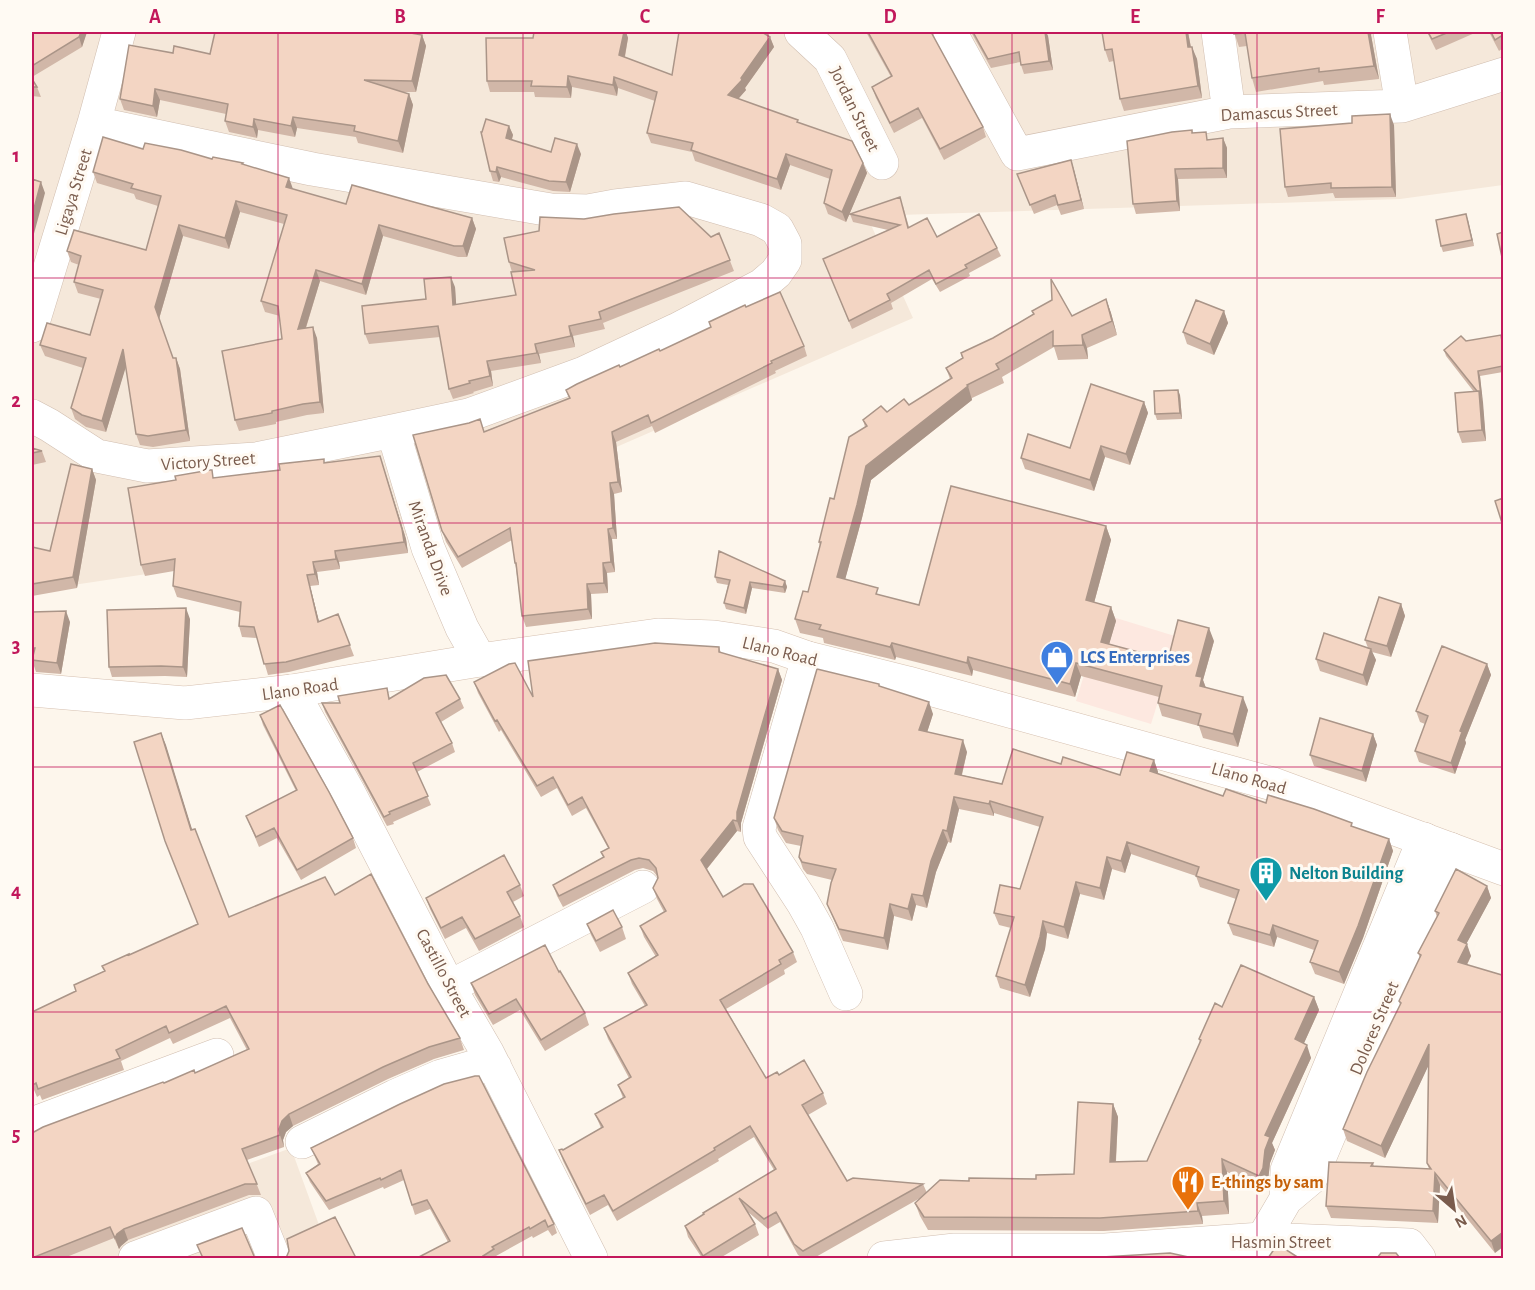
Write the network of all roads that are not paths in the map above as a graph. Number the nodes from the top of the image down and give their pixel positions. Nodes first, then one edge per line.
1 (801, 32) edge
2 (950, 32) edge
3 (1218, 32) edge
4 (1390, 32) edge
5 (116, 44) edge
6 (1503, 74) edge
7 (1402, 106) junction
8 (1229, 112) junction
9 (94, 123) junction
10 (882, 163) dead end
11 (32, 326) edge
12 (32, 416) edge
13 (393, 431) junction
14 (808, 658) junction
15 (480, 660) junction
16 (32, 690) edge
17 (292, 691) junction
18 (1437, 844) junction
19 (1503, 869) edge
20 (643, 888) dead end
21 (449, 987) junction
22 (846, 994) dead end
23 (217, 1055) dead end
24 (495, 1067) junction
25 (32, 1124) edge
26 (302, 1142) dead end
27 (1256, 1249) edge
28 (975, 1254) edge
29 (1103, 1254) edge
30 (144, 1257) edge
31 (274, 1258) edge
32 (591, 1258) edge
33 (884, 1258) edge
34 (1419, 1258) edge

1 - 10 street, Jordan Street
2 - 8 street, Damascus Street
3 - 8 street
4 - 7 street
5 - 9 street, Ligaya Street
6 - 7 street, Damascus Street
7 - 8 street, Damascus Street
9 - 11 street, Ligaya Street
9 - 13 street, Victory Street
12 - 13 street, Victory Street
13 - 15 street, Miranda Drive
14 - 15 street, Llano Road
14 - 18 street, Llano Road
14 - 22 street
15 - 17 street, Llano Road
16 - 17 street, Llano Road
17 - 21 street, Castillo Street
18 - 19 street, Llano Road
18 - 27 street, Dolores Street
20 - 21 street
21 - 24 street, Castillo Street
23 - 25 street
24 - 26 street
24 - 32 street, Castillo Street
27 - 29 street, Hasmin Street
27 - 34 street, Hasmin Street
28 - 29 street, Hasmin Street
28 - 33 street, Hasmin Street
30 - 31 street

